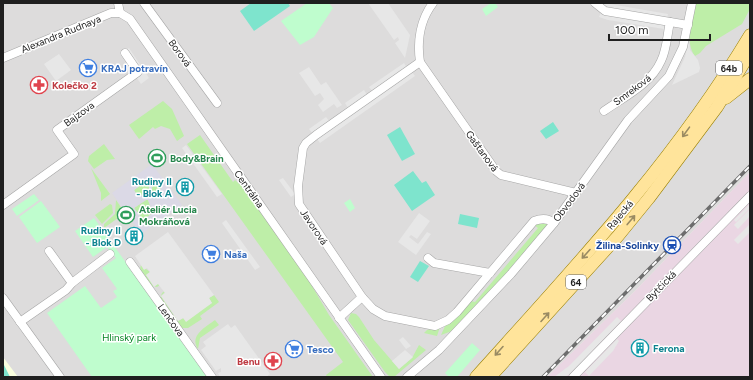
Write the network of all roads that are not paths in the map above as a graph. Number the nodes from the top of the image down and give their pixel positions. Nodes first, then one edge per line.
1 (118, 3) edge
2 (144, 3) edge
3 (432, 3) edge
4 (595, 3) edge
5 (692, 3) edge
6 (120, 13) junction
7 (670, 22) junction
8 (688, 25) junction
9 (750, 35) edge
10 (125, 53) dead end
11 (750, 53) edge
12 (3, 58) edge
13 (420, 62) junction
14 (750, 79) edge
15 (217, 103) dead end
16 (712, 104) junction
17 (604, 111) dead end
18 (576, 193) junction
19 (750, 196) edge
20 (3, 205) edge
21 (554, 223) junction
22 (49, 251) dead end
23 (110, 254) dead end
24 (428, 258) dead end
25 (130, 262) dead end
26 (490, 273) junction
27 (72, 283) junction
28 (3, 298) edge
29 (362, 298) junction
30 (339, 318) junction
31 (20, 322) junction
32 (60, 377) edge
33 (212, 377) edge
34 (381, 377) edge
35 (407, 377) edge
36 (476, 377) edge
37 (490, 377) edge
38 (573, 377) edge

1 - 6 street
2 - 15 street, Borová
3 - 13 street
4 - 7 street
5 - 8 street, Obvodová
6 - 12 street, Alexandra Rudnaya
6 - 30 street, Centrálna
7 - 8 street
7 - 17 street, Smreková
8 - 18 street, Obvodová
9 - 16 main road, 64b
10 - 20 street, Bajzova
11 - 16 main road, 64b
13 - 18 street, Gaštanová
13 - 29 street, Javorová
14 - 16 main road
16 -> 36 main road, Rajecká / 64
37 -> 16 main road, Rajecká / 64
18 - 21 street, Obvodová
19 - 38 street, Bytčická
21 - 26 street, Javorová
21 - 35 street, Obvodová
22 - 27 street
23 - 27 street
24 - 26 street
25 - 33 street, Lenčova
26 - 29 street, Javorová
27 - 31 street
28 - 31 street
29 - 30 street
30 - 34 street, Centrálna
31 - 32 street

